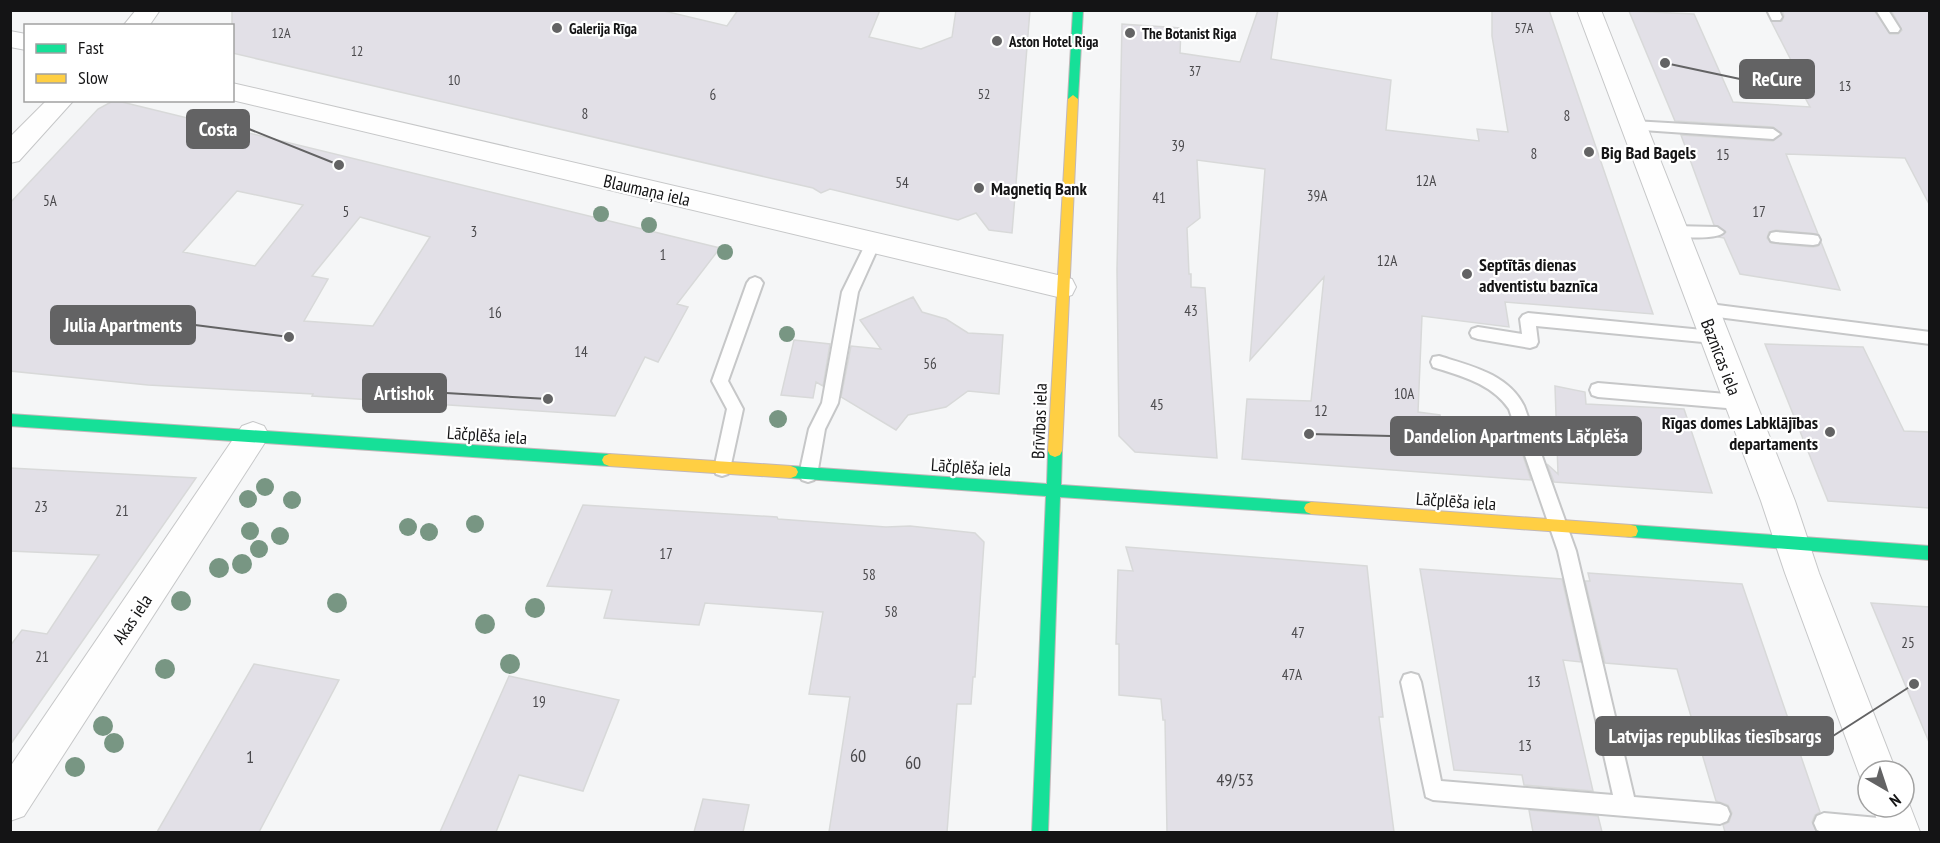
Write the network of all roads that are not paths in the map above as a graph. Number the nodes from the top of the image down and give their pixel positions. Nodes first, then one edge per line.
1 (149, 10) edge
2 (1078, 10) edge
3 (1589, 10) edge
4 (1882, 10) edge
5 (137, 24) edge
6 (1894, 29) dead end
7 (234, 91) edge
8 (60, 102) edge
9 (1633, 126) junction
10 (1773, 134) dead end
11 (10, 154) edge
12 (1673, 231) junction
13 (1717, 232) dead end
14 (1776, 237) dead end
15 (1813, 240) dead end
16 (873, 243) junction
17 (755, 283) dead end
18 (1062, 287) junction
19 (1708, 323) junction
20 (1478, 333) dead end
21 (1929, 338) edge
22 (1439, 362) dead end
23 (1598, 390) dead end
24 (1737, 402) junction
25 (10, 420) edge
26 (253, 435) junction
27 (722, 469) junction
28 (808, 475) junction
29 (1055, 490) junction
30 (1559, 526) junction
31 (1791, 543) junction
32 (1929, 554) edge
33 (1411, 682) dead end
34 (1872, 759) edge
35 (10, 802) edge
36 (1626, 806) junction
37 (1720, 814) dead end
38 (1824, 823) dead end
39 (1897, 823) edge
40 (1040, 832) edge

1 - 5 street
2 - 18 main road, Brīvības iela
3 - 9 street, Baznīcas iela
4 - 6 lane
7 - 16 street, Blaumaņa iela
8 - 11 street
9 - 10 lane
9 - 12 street, Baznīcas iela
12 - 13 lane
12 - 19 street, Baznīcas iela
14 - 15 lane
16 - 18 street, Blaumaņa iela
16 - 28 lane
17 - 27 lane
18 - 29 main road, Brīvības iela
19 - 20 lane
19 - 21 lane
19 - 24 street, Baznīcas iela
22 - 30 lane
23 - 24 lane
24 - 31 street, Baznīcas iela
25 - 26 main road, Lāčplēša iela
26 - 27 main road, Lāčplēša iela
26 - 35 street, Akas iela
27 - 28 main road, Lāčplēša iela
28 - 29 main road, Lāčplēša iela
29 - 30 main road, Lāčplēša iela
29 - 40 main road, Brīvības iela
30 - 31 main road, Lāčplēša iela
30 - 36 lane
31 - 32 main road, Lāčplēša iela
31 - 34 street, Baznīcas iela
33 - 36 lane
36 - 37 lane
38 - 39 lane

